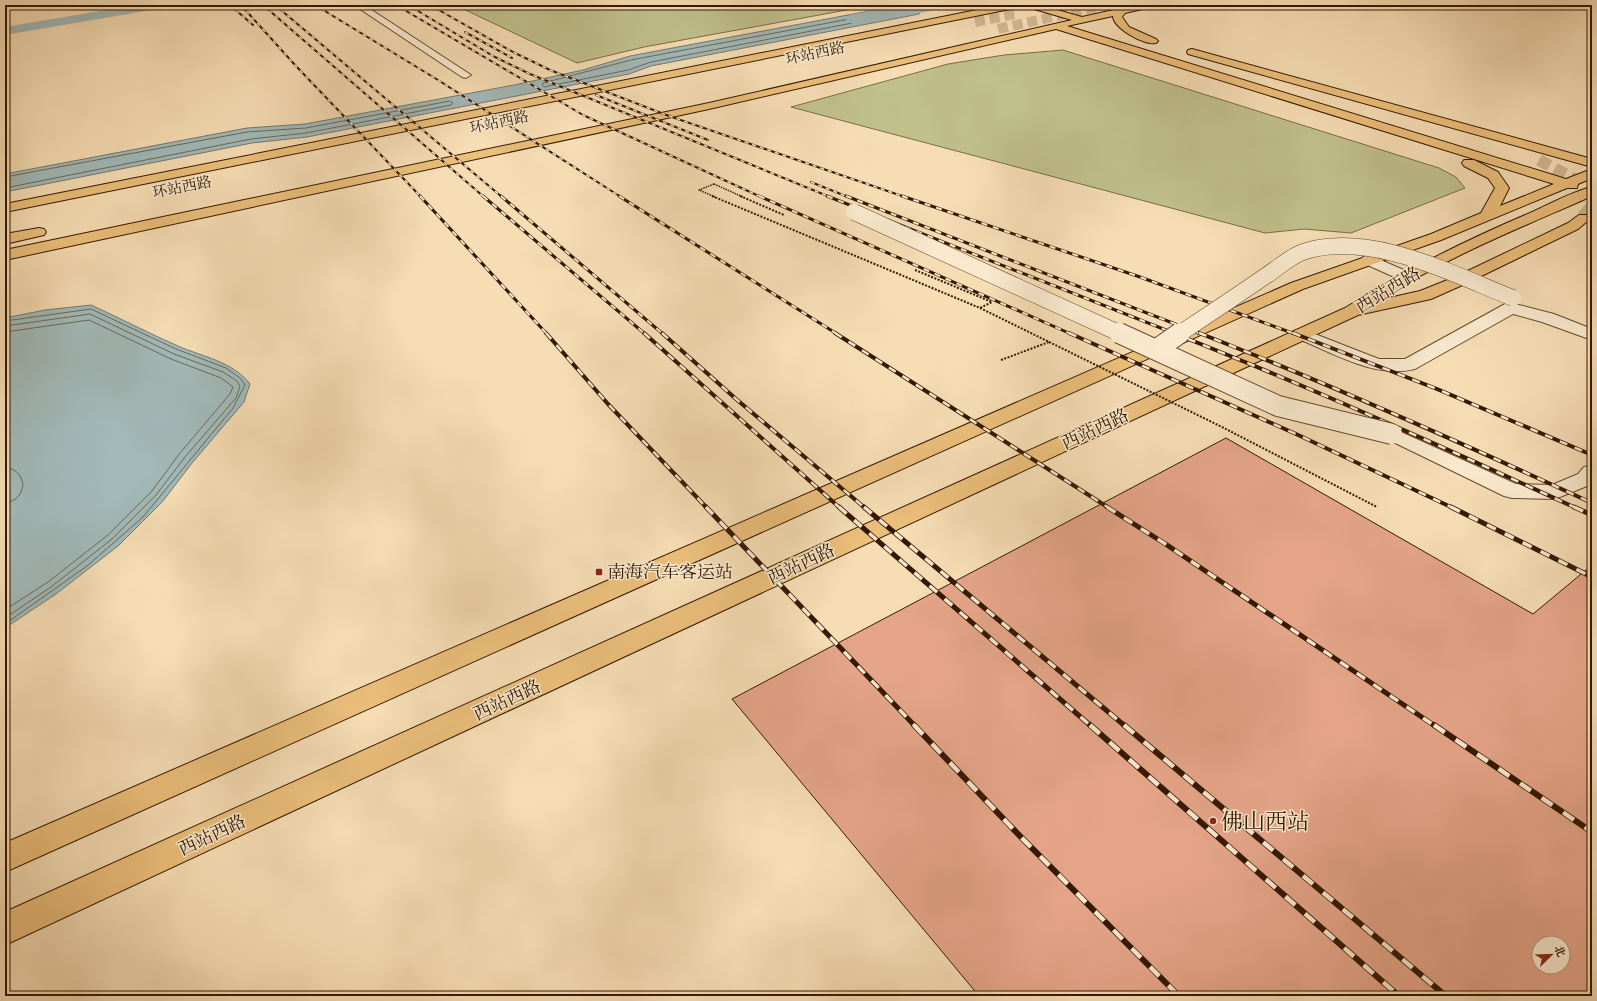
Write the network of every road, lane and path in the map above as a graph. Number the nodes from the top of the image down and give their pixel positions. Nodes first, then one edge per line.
1 (358, 5) edge
2 (963, 5) tunnel mouth
3 (1030, 5) tunnel mouth
4 (1061, 5) edge
5 (1148, 5) edge
6 (992, 7) edge
7 (1098, 7) dead end
8 (1017, 10) edge
9 (1114, 10) edge
10 (950, 18) junction
11 (1033, 19) tunnel mouth
12 (1081, 20) junction
13 (975, 22) tunnel mouth
14 (1055, 26) junction
15 (994, 30) junction
16 (1153, 41) junction
17 (1166, 44) dead end
18 (1118, 45) junction
19 (1178, 48) dead end
20 (1191, 52) junction
21 (466, 75) dead end
22 (1347, 115) junction
23 (1504, 138) junction
24 (1578, 147) dead end
25 (1539, 160) tunnel mouth
26 (1592, 163) edge
27 (309, 178) dead end
28 (1566, 184) junction
29 (1592, 185) edge
30 (120, 197) dead end
31 (5, 208) edge
32 (854, 212) dead end
33 (784, 216) dead end
34 (1487, 216) junction
35 (1584, 218) tunnel mouth
36 (52, 230) dead end
37 (5, 239) edge
38 (5, 255) edge
39 (1369, 260) junction
40 (915, 270) dead end
41 (1407, 277) junction
42 (980, 308) junction
43 (1351, 312) junction
44 (1592, 330) edge
45 (1302, 334) junction
46 (1592, 335) edge
47 (1049, 342) junction
48 (1160, 347) junction
49 (1001, 360) dead end
50 (1592, 472) edge
51 (1377, 507) dead end
52 (5, 858) edge
53 (5, 930) edge

1 - 21 street
2 - 10 main road
3 - 12 main road
4 - 9 main road
5 - 9 main road
6 - 8 main road
6 - 10 main road
7 - 9 main road
9 - 12 main road
9 - 16 main road
10 - 15 main road
10 - 31 main road
11 - 14 main road
12 - 14 main road
12 - 16 main road
13 - 30 main road, 环站西路
14 - 15 main road
14 - 18 main road
15 - 18 main road
15 - 27 main road, 环站西路
15 - 38 main road
16 - 17 main road
18 - 22 main road
19 - 20 main road
20 - 23 main road
20 - 25 main road
22 - 28 main road
22 - 34 main road
23 - 24 main road
23 - 26 main road
28 - 29 main road, 西站西路
28 - 34 main road, 西站西路
29 - 41 main road, 西站西路
32 - 50 street, bridge
33 - 42 path, bridge
34 - 39 main road, 西站西路
35 - 43 main road
36 - 37 main road
39 - 41 street
39 - 48 main road, 西站西路
40 - 42 path
41 - 43 main road, 西站西路
42 - 47 path, bridge
43 - 45 main road, 西站西路
44 - 48 street, bridge
45 - 46 street
45 - 53 main road, 西站西路
47 - 49 path
47 - 51 path, bridge
48 - 52 main road, 西站西路

